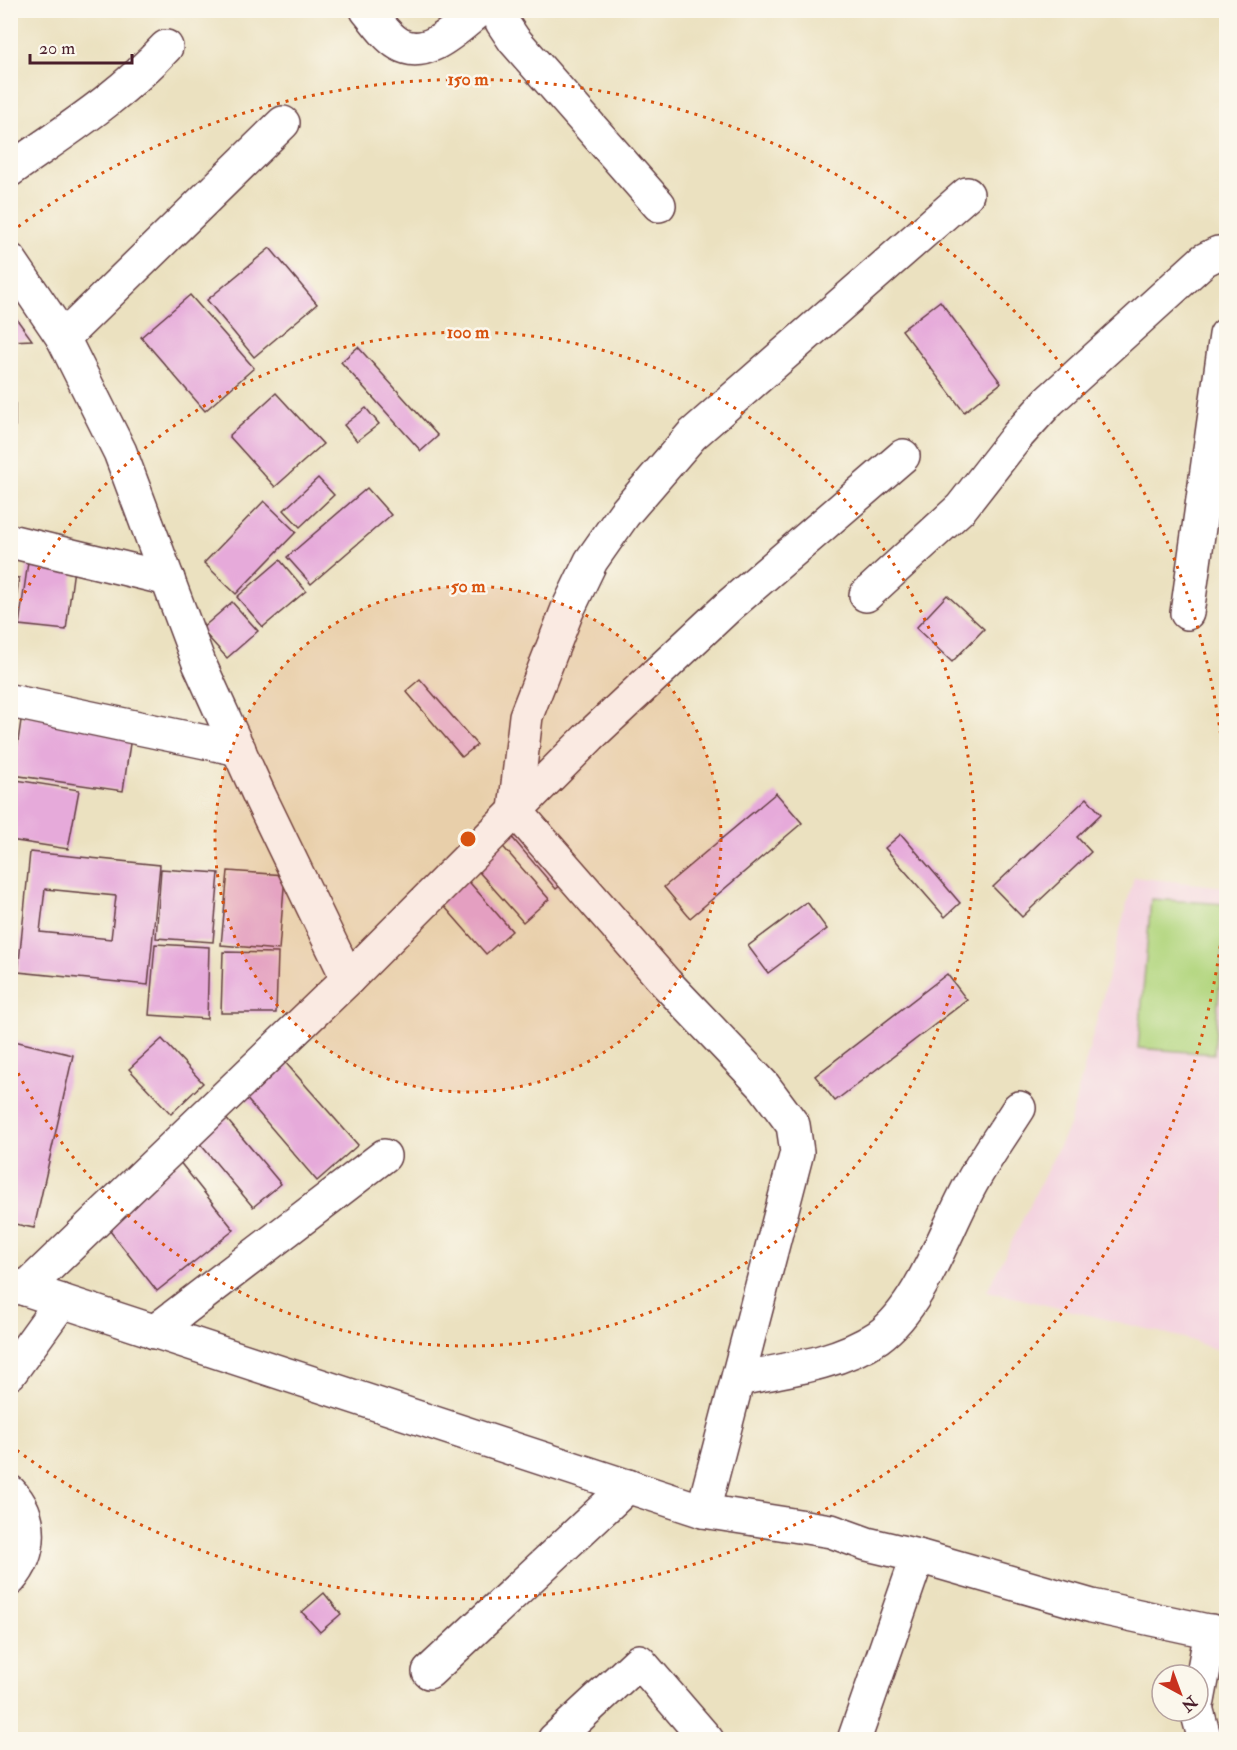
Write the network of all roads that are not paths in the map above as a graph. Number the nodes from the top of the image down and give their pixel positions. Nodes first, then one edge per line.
1 (367, 10) edge
2 (480, 10) edge
3 (500, 10) edge
4 (166, 47) dead end
5 (283, 123) dead end
6 (10, 170) edge
7 (967, 194) dead end
8 (659, 206) dead end
9 (1227, 253) edge
10 (10, 260) edge
11 (1227, 335) edge
12 (63, 338) junction
13 (903, 456) dead end
14 (10, 542) edge
15 (168, 579) junction
16 (866, 595) dead end
17 (1187, 612) dead end
18 (10, 701) edge
19 (239, 749) junction
20 (515, 810) junction
21 (348, 979) junction
22 (1019, 1108) dead end
23 (384, 1156) dead end
24 (18, 1286) edge
25 (62, 1301) junction
26 (154, 1332) junction
27 (10, 1373) edge
28 (738, 1379) junction
29 (628, 1486) junction
30 (10, 1492) edge
31 (703, 1511) junction
32 (918, 1556) junction
33 (10, 1579) edge
34 (1219, 1633) edge
35 (1210, 1663) edge
36 (429, 1672) dead end
37 (1200, 1723) edge
38 (554, 1740) edge
39 (707, 1740) edge
40 (854, 1740) edge
41 (1205, 1740) edge

1 - 2 street
3 - 8 street
4 - 6 street
5 - 12 street
7 - 20 street
9 - 16 street
10 - 12 street
11 - 17 street
12 - 15 street
13 - 20 street
14 - 15 street
15 - 19 street
18 - 19 street
19 - 21 street
20 - 21 street
20 - 28 street
21 - 24 street
22 - 28 street
23 - 26 street
24 - 25 street
25 - 26 street
25 - 27 street
26 - 29 street
28 - 31 street
29 - 31 street
29 - 36 street
30 - 33 street
31 - 32 street
32 - 34 street
32 - 40 street
34 - 35 street
37 - 41 street
38 - 39 street

